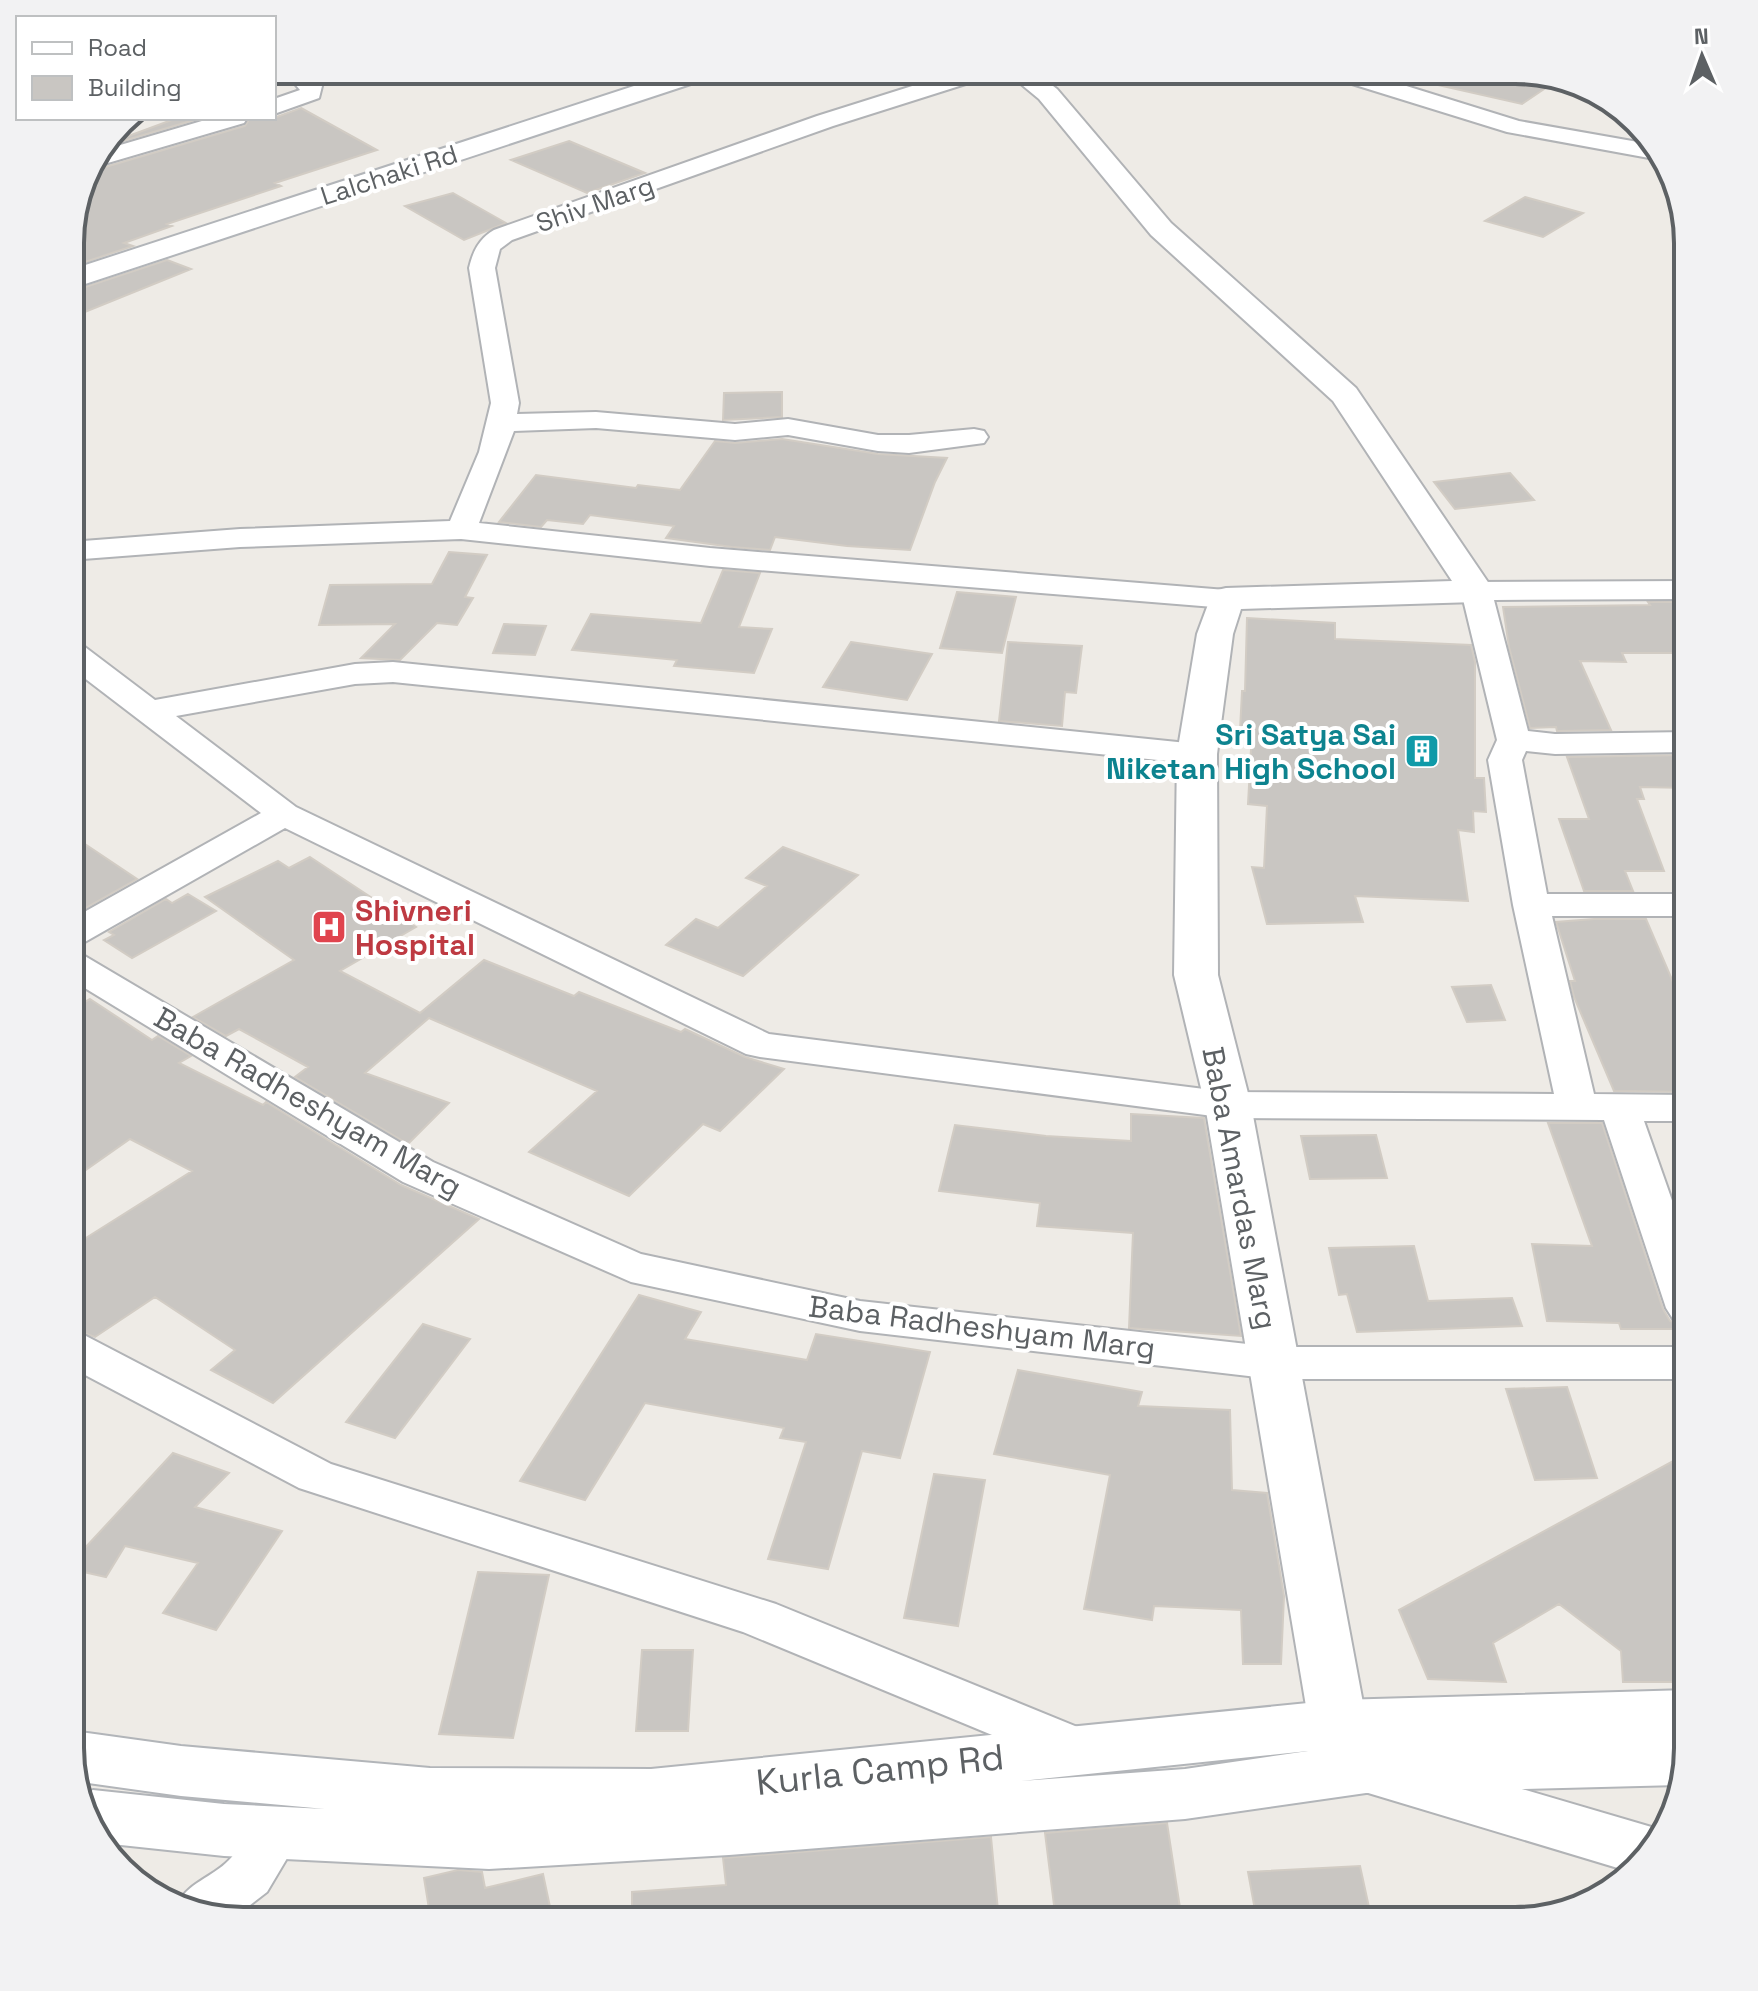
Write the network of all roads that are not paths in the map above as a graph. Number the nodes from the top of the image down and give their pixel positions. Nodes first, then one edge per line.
1 (309, 84) edge
2 (621, 84) edge
3 (663, 84) edge
4 (942, 84) edge
5 (1035, 84) edge
6 (1376, 84) edge
7 (276, 106) edge
8 (229, 120) edge
9 (1644, 150) edge
10 (111, 155) edge
11 (362, 176) junction
12 (141, 248) junction
13 (84, 258) edge
14 (84, 274) edge
15 (502, 423) junction
16 (974, 437) dead end
17 (461, 530) junction
18 (84, 550) edge
19 (1674, 590) edge
20 (1476, 591) junction
21 (1226, 599) junction
22 (84, 662) edge
23 (149, 711) junction
24 (1514, 740) junction
25 (1674, 742) edge
26 (1197, 754) junction
27 (284, 814) junction
28 (1531, 905) junction
29 (1674, 905) edge
30 (84, 927) edge
31 (84, 971) edge
32 (1228, 1105) junction
33 (1577, 1107) junction
34 (1619, 1107) junction
35 (1674, 1108) edge
36 (1674, 1267) edge
37 (84, 1354) edge
38 (1274, 1363) junction
39 (1674, 1363) edge
40 (1674, 1715) edge
41 (1352, 1746) junction
42 (1079, 1750) junction
43 (84, 1758) edge
44 (1673, 1760) edge
45 (99, 1817) edge
46 (276, 1833) junction
47 (1639, 1848) edge
48 (211, 1904) edge

1 - 7 street
2 - 11 main road, Lalchaki Rd
3 - 11 main road, Lalchaki Rd
4 - 15 street, Shiv Marg
5 - 20 main road
6 - 9 street
8 - 10 street
11 - 12 main road, Lalchaki Rd
12 - 13 main road, Lalchaki Rd
12 - 14 main road, Lalchaki Rd
15 - 16 street
15 - 17 street, Shiv Marg
17 - 18 street
17 - 21 street
19 - 20 street
20 - 21 main road
20 - 24 street
21 - 26 main road, Baba Amardas Marg
22 - 23 street
23 - 26 street
23 - 27 street
24 - 25 street
24 - 28 street
26 - 32 main road, Baba Amardas Marg
27 - 30 street
27 - 32 street
28 - 29 street
28 - 33 street
31 - 38 street, Baba Radheshyam Marg
32 - 33 street
32 - 38 main road, Baba Amardas Marg
33 - 34 street
34 - 35 street
34 - 36 street
37 - 42 street
38 - 39 street, Baba Radheshyam Marg
38 - 41 main road, Baba Amardas Marg
40 - 41 main road, Kurla Camp Rd
41 - 42 main road, Kurla Camp Rd
41 - 44 main road, Kurla Camp Rd
41 - 46 main road, Kurla Camp Rd
41 - 47 main road
42 - 43 main road, Kurla Camp Rd
45 - 46 main road, Kurla Camp Rd
46 - 48 street

